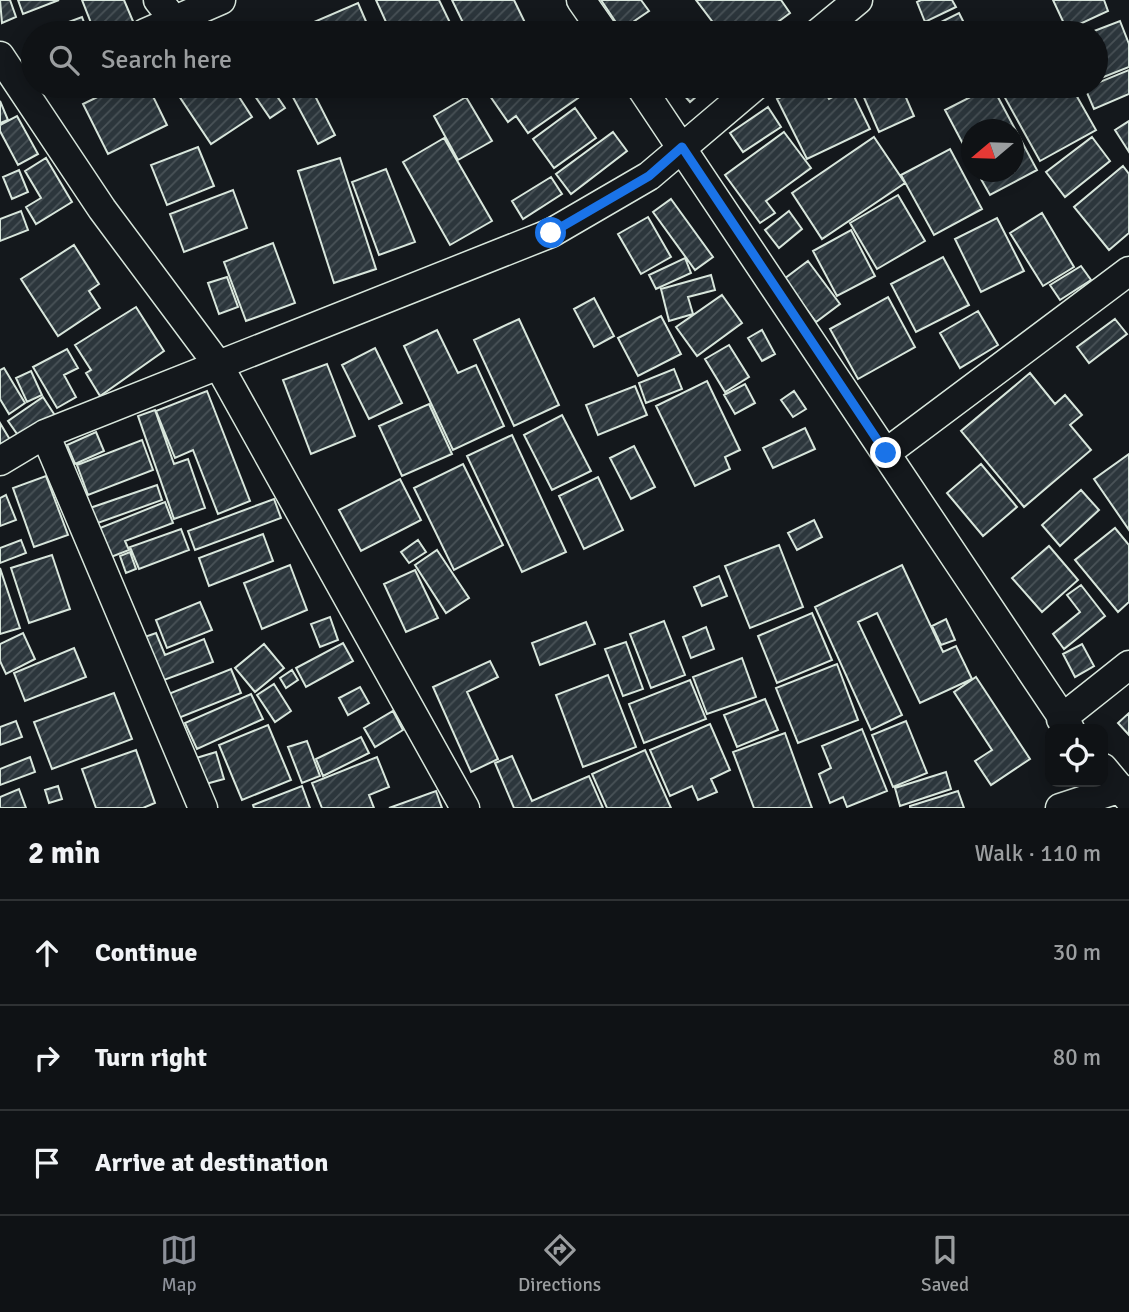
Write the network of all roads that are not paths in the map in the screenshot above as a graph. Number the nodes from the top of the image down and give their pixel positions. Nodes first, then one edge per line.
1 (221, 0) edge
2 (581, 0) edge
3 (858, 0) edge
4 (166, 10) edge
5 (596, 21) edge
6 (833, 21) edge
7 (0, 56) edge
8 (21, 79) edge
9 (35, 98) edge
10 (648, 98) edge
11 (741, 98) edge
12 (682, 147) junction
13 (1129, 271) edge
14 (219, 366) junction
15 (45, 434) junction
16 (886, 453) junction
17 (0, 461) edge
18 (1129, 665) edge
19 (1066, 724) edge
20 (1117, 785) edge
21 (203, 808) edge
22 (465, 808) edge
23 (1060, 808) edge

1 - 4 street
2 - 5 street
3 - 6 street
7 - 8 street
9 - 14 street
10 - 12 street
11 - 12 street
12 - 14 street
12 - 16 street
13 - 16 street
14 - 15 street
14 - 22 street
15 - 17 street
15 - 21 street
16 - 19 street
18 - 19 street
20 - 23 street

